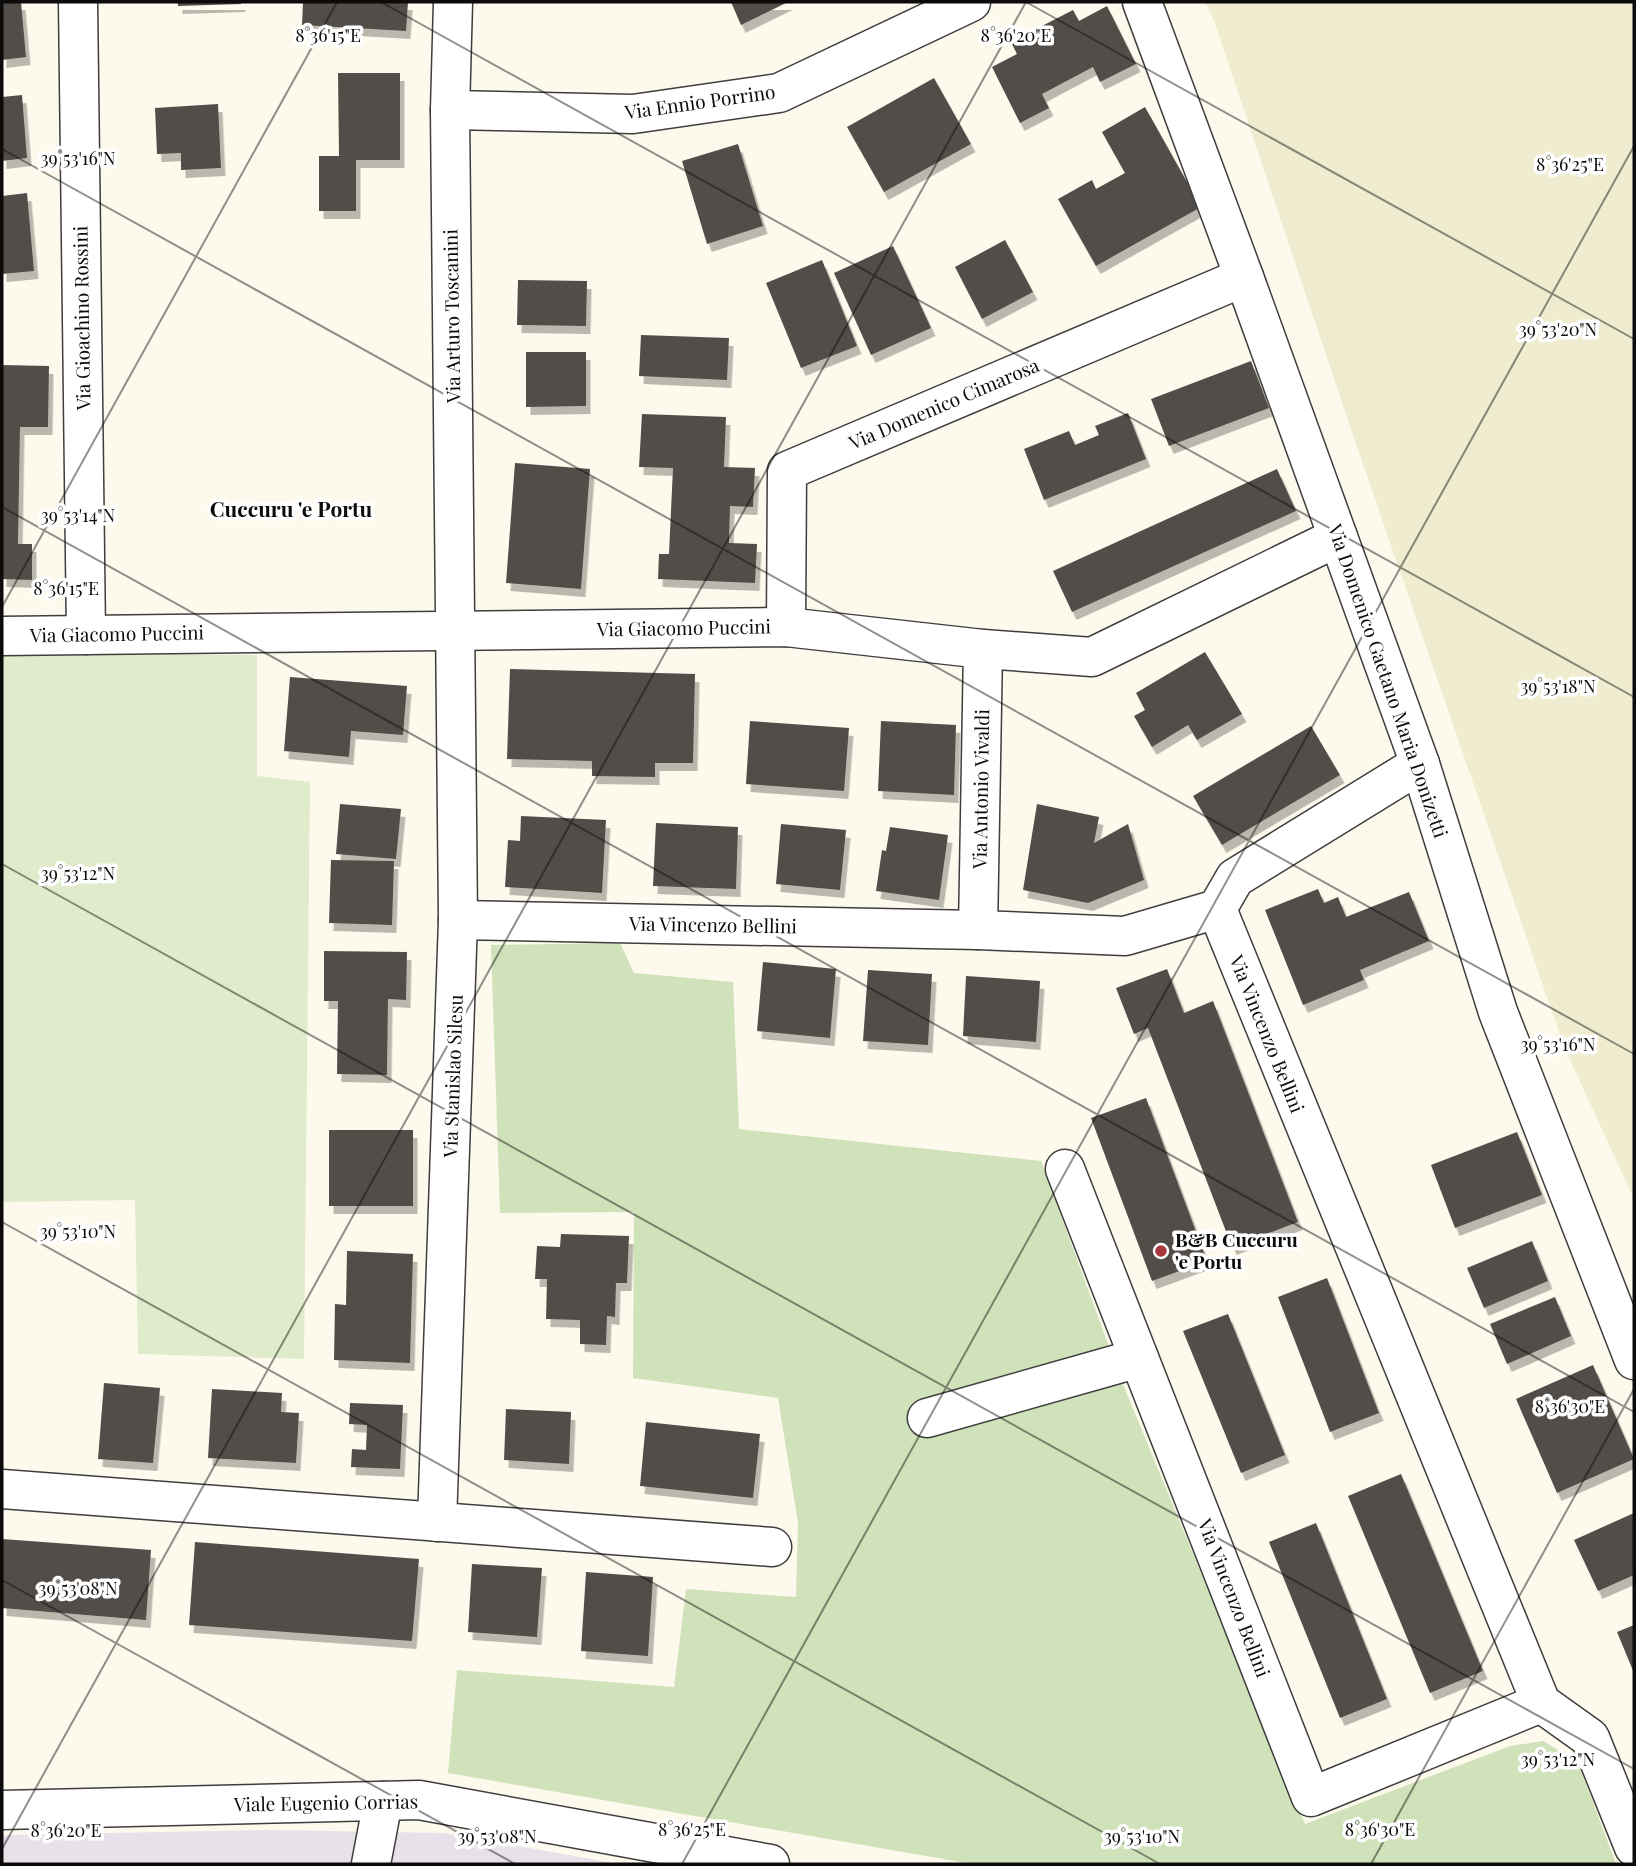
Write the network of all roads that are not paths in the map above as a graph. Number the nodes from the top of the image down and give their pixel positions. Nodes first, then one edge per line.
1 (78, 2) edge
2 (453, 2) edge
3 (971, 2) edge
4 (1142, 2) edge
5 (450, 110) junction
6 (1244, 276) junction
7 (1338, 537) junction
8 (786, 627) junction
9 (455, 631) junction
10 (86, 635) junction
11 (2, 636) edge
12 (983, 649) junction
13 (1420, 764) junction
14 (1217, 909) junction
15 (458, 920) junction
16 (978, 930) junction
17 (1065, 1169) dead end
18 (1139, 1358) junction
19 (1634, 1360) edge
20 (927, 1418) dead end
21 (2, 1489) edge
22 (438, 1521) junction
23 (772, 1546) dead end
24 (1541, 1703) junction
25 (383, 1801) junction
26 (2, 1810) edge
27 (1634, 1847) edge
28 (371, 1864) edge
29 (770, 1864) edge

1 - 10 street, Via Gioachino Rossini
2 - 5 street, Via Arturo Toscanini
3 - 5 street, Via Ennio Porrino
4 - 6 street, Via Domenico Gaetano Maria Donizetti
5 - 9 street, Via Arturo Toscanini
6 - 7 street, Via Domenico Gaetano Maria Donizetti
6 - 8 street, Via Domenico Cimarosa
7 - 12 street, Via Giacomo Puccini
7 - 13 street, Via Domenico Gaetano Maria Donizetti
8 - 9 street, Via Giacomo Puccini
8 - 12 street, Via Giacomo Puccini
9 - 10 street, Via Giacomo Puccini
9 - 15 street, Via Stanislao Silesu
10 - 11 street, Via Giacomo Puccini
12 - 16 street, Via Antonio Vivaldi
13 - 14 street
13 - 19 street, Via Domenico Gaetano Maria Donizetti
14 - 16 street, Via Vincenzo Bellini
14 - 24 street, Via Vincenzo Bellini
15 - 16 street, Via Vincenzo Bellini
15 - 22 street, Via Stanislao Silesu
17 - 18 street, Via Vincenzo Bellini
18 - 20 street
18 - 24 street, Via Vincenzo Bellini
21 - 22 street
22 - 23 street
24 - 27 street
25 - 26 street, Viale Eugenio Corrias
25 - 28 street
25 - 29 street, Viale Eugenio Corrias

